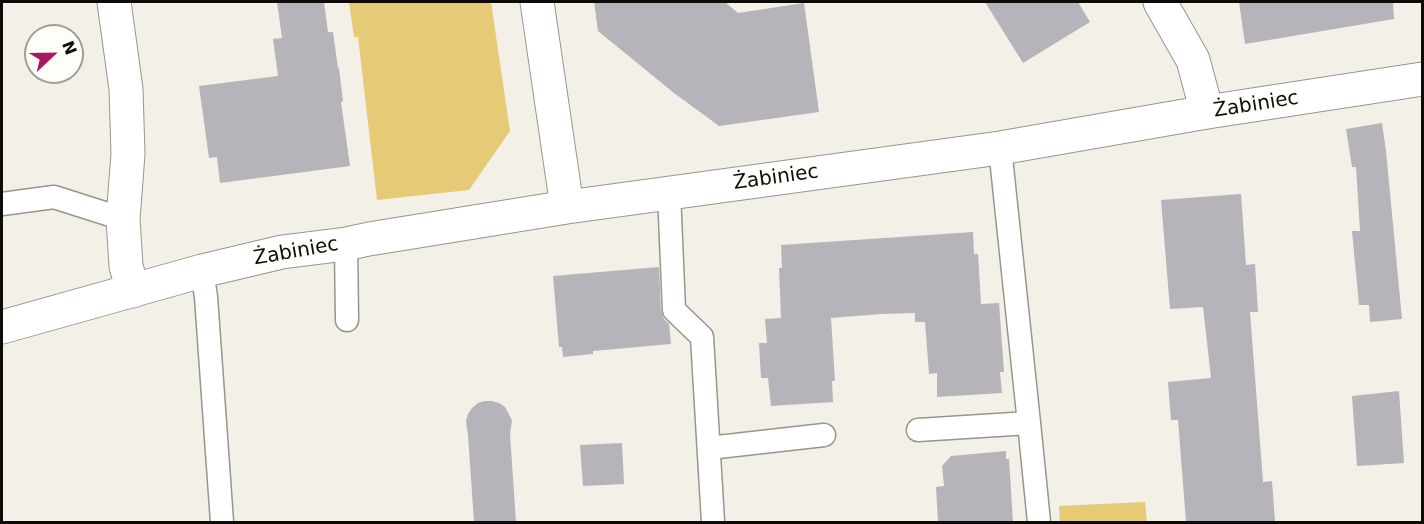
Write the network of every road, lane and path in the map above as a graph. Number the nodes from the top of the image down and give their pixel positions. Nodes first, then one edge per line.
1 (114, 2) edge
2 (537, 2) edge
3 (1160, 2) edge
4 (1422, 79) edge
5 (1207, 112) junction
6 (1000, 148) junction
7 (669, 193) junction
8 (2, 204) edge
9 (567, 207) junction
10 (123, 219) junction
11 (346, 244) junction
12 (202, 271) junction
13 (133, 291) junction
14 (347, 320) dead end
15 (2, 327) edge
16 (1029, 423) junction
17 (918, 430) dead end
18 (824, 435) dead end
19 (709, 448) junction
20 (222, 522) edge
21 (713, 522) edge
22 (1039, 522) edge

1 - 10 street
2 - 9 street
3 - 5 street
4 - 5 street, Żabiniec
5 - 6 street, Żabiniec
6 - 7 street, Żabiniec
6 - 16 lane
7 - 9 street, Żabiniec
7 - 19 lane
8 - 10 lane
9 - 11 street, Żabiniec
10 - 13 street
11 - 12 street, Żabiniec
11 - 14 lane
12 - 13 street, Żabiniec
12 - 20 lane
13 - 15 street, Żabiniec
16 - 17 lane
16 - 22 lane
18 - 19 lane
19 - 21 lane

